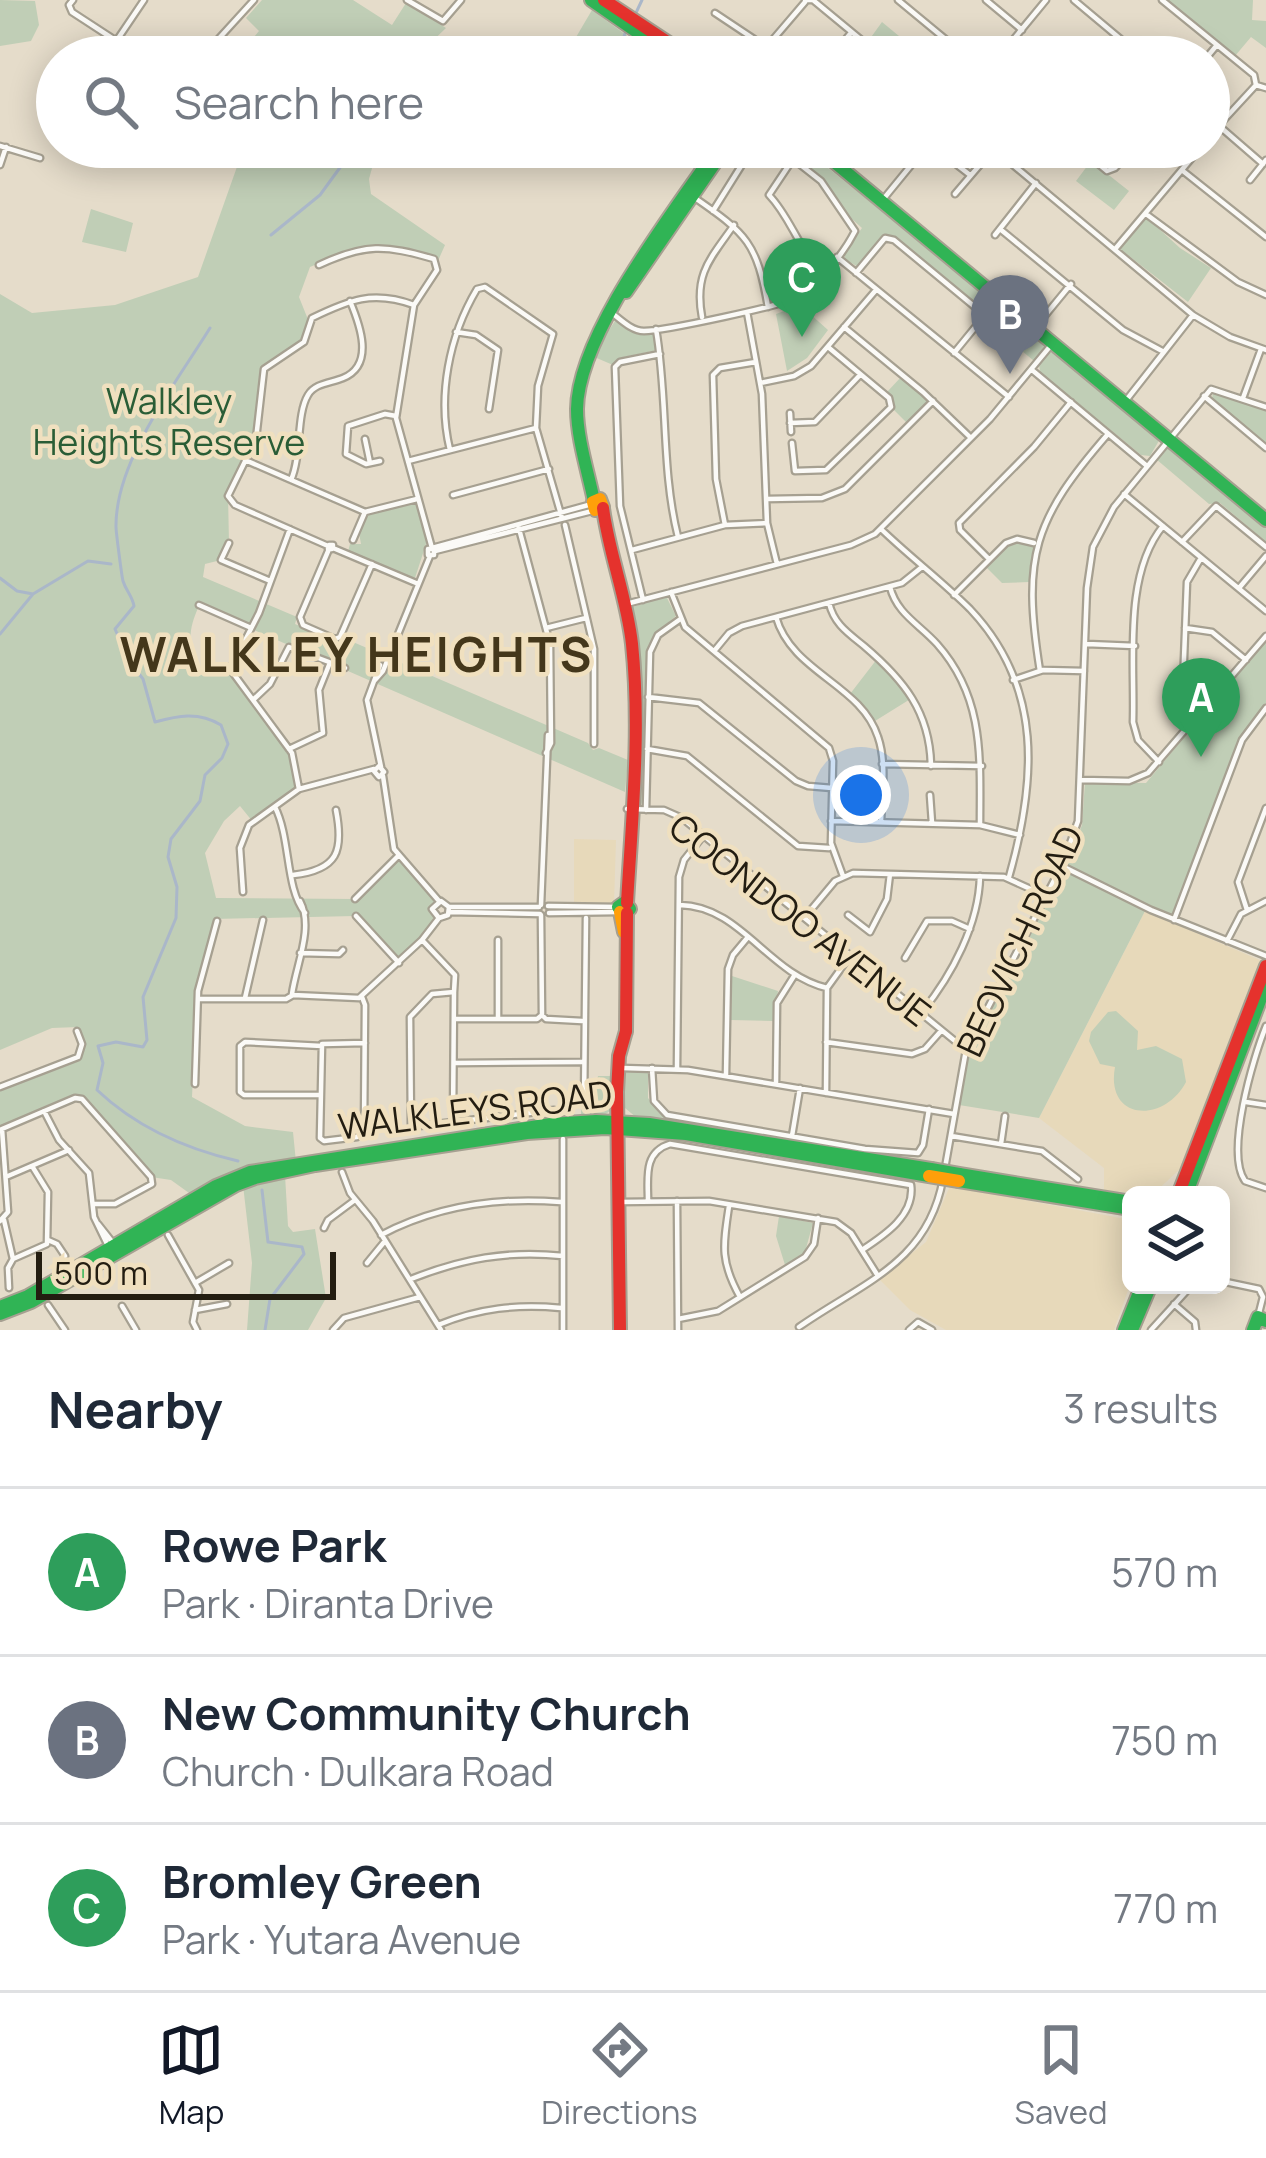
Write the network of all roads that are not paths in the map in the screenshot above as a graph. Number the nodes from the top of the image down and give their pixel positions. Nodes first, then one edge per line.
1 (144, 0) edge
2 (254, 0) edge
3 (407, 0) edge
4 (461, 0) edge
5 (808, 0) edge
6 (898, 0) edge
7 (986, 0) edge
8 (1046, 0) edge
9 (1074, 0) edge
10 (1162, 0) edge
11 (596, 1) edge
12 (71, 3) edge
13 (617, 8) edge
14 (715, 13) dead end
15 (630, 23) junction
16 (1022, 30) junction
17 (851, 32) junction
18 (109, 36) edge
19 (120, 36) edge
20 (221, 36) edge
21 (646, 36) edge
22 (653, 36) edge
23 (750, 36) edge
24 (776, 36) edge
25 (848, 36) edge
26 (856, 36) edge
27 (942, 36) edge
28 (1017, 36) edge
29 (1117, 36) edge
30 (1206, 36) edge
31 (1230, 56) edge
32 (1256, 85) junction
33 (1266, 88) edge
34 (1230, 112) edge
35 (1230, 136) edge
36 (3, 147) edge
37 (36, 157) edge
38 (1264, 162) edge
39 (0, 165) edge
40 (708, 168) edge
41 (740, 168) edge
42 (785, 168) edge
43 (807, 168) edge
44 (839, 168) edge
45 (908, 168) edge
46 (959, 168) edge
47 (978, 168) edge
48 (1016, 168) edge
49 (1186, 168) edge
50 (1184, 171) junction
51 (970, 176) junction
52 (1250, 181) dead end
53 (1036, 184) junction
54 (955, 194) dead end
55 (690, 195) junction
56 (880, 202) junction
57 (713, 211) junction
58 (1145, 214) junction
59 (734, 225) junction
60 (1266, 237) edge
61 (1115, 248) junction
62 (837, 256) junction
63 (319, 265) dead end
64 (823, 272) junction
65 (856, 273) junction
66 (1071, 284) junction
67 (876, 290) junction
68 (1266, 295) edge
69 (350, 301) junction
70 (413, 305) junction
71 (768, 307) junction
72 (747, 311) junction
73 (612, 314) junction
74 (1193, 315) junction
75 (702, 320) junction
76 (844, 327) junction
77 (656, 329) junction
78 (1034, 329) junction
79 (456, 332) junction
80 (1052, 344) junction
81 (828, 347) junction
82 (1264, 349) edge
83 (1164, 352) junction
84 (954, 353) junction
85 (661, 354) junction
86 (756, 362) junction
87 (1031, 370) junction
88 (860, 374) junction
89 (760, 382) junction
90 (1204, 396) junction
91 (1009, 397) junction
92 (1243, 398) junction
93 (933, 401) junction
94 (1071, 403) junction
95 (1124, 403) junction
96 (1266, 407) edge
97 (489, 409) dead end
98 (790, 413) dead end
99 (396, 416) junction
100 (790, 423) junction
101 (536, 428) junction
102 (790, 432) dead end
103 (1108, 434) junction
104 (365, 439) dead end
105 (971, 439) junction
106 (1169, 440) junction
107 (790, 448) dead end
108 (1266, 448) edge
109 (450, 450) junction
110 (244, 460) junction
111 (380, 461) dead end
112 (406, 461) junction
113 (370, 463) junction
114 (1148, 466) junction
115 (549, 469) junction
116 (794, 471) junction
117 (788, 478) dead end
118 (291, 480) junction
119 (1124, 494) junction
120 (453, 495) dead end
121 (417, 499) junction
122 (766, 499) junction
123 (597, 505) junction
124 (365, 512) junction
125 (562, 519) junction
126 (1266, 520) edge
127 (767, 523) junction
128 (725, 525) junction
129 (1163, 526) junction
130 (519, 527) junction
131 (290, 529) junction
132 (881, 529) junction
133 (678, 537) junction
134 (353, 540) dead end
135 (1182, 542) junction
136 (229, 543) dead end
137 (1036, 543) junction
138 (1266, 547) edge
139 (330, 548) junction
140 (430, 549) junction
141 (631, 550) junction
142 (1266, 556) edge
143 (1201, 558) junction
144 (989, 559) junction
145 (372, 564) junction
146 (777, 564) junction
147 (922, 568) junction
148 (268, 580) junction
149 (416, 583) junction
150 (890, 587) junction
151 (1239, 589) junction
152 (671, 592) junction
153 (954, 595) junction
154 (644, 600) junction
155 (829, 603) junction
156 (626, 604) junction
157 (199, 605) dead end
158 (1266, 611) edge
159 (776, 617) junction
160 (586, 618) junction
161 (680, 620) junction
162 (250, 626) junction
163 (546, 628) junction
164 (1185, 628) junction
165 (1266, 636) edge
166 (1085, 644) junction
167 (1135, 646) junction
168 (715, 650) junction
169 (1246, 660) junction
170 (330, 664) junction
171 (345, 668) dead end
172 (1040, 671) junction
173 (1084, 671) junction
174 (1013, 680) junction
175 (648, 697) junction
176 (253, 700) junction
177 (1266, 707) edge
178 (1200, 715) junction
179 (1258, 717) junction
180 (1266, 725) edge
181 (323, 733) junction
182 (335, 733) dead end
183 (594, 744) dead end
184 (289, 748) junction
185 (646, 749) junction
186 (1160, 762) junction
187 (882, 764) junction
188 (932, 766) junction
189 (982, 766) junction
190 (377, 772) junction
191 (1081, 780) junction
192 (832, 788) junction
193 (299, 789) junction
194 (930, 795) dead end
195 (275, 807) junction
196 (1266, 808) edge
197 (635, 809) junction
198 (336, 810) dead end
199 (832, 820) junction
200 (881, 822) junction
201 (932, 824) junction
202 (980, 825) junction
203 (704, 835) junction
204 (1020, 835) junction
205 (832, 847) junction
206 (399, 855) junction
207 (1062, 866) junction
208 (890, 874) junction
209 (292, 875) junction
210 (843, 876) junction
211 (980, 876) junction
212 (1009, 878) junction
213 (243, 892) dead end
214 (1046, 896) junction
215 (355, 899) dead end
216 (1266, 901) edge
217 (437, 903) junction
218 (679, 904) junction
219 (449, 909) junction
220 (620, 909) junction
221 (544, 910) junction
222 (1247, 910) junction
223 (848, 915) dead end
224 (356, 916) dead end
225 (437, 917) junction
226 (805, 917) junction
227 (586, 918) dead end
228 (263, 920) dead end
229 (1174, 920) junction
230 (217, 921) dead end
231 (970, 928) junction
232 (586, 933) junction
233 (595, 933) dead end
234 (748, 937) junction
235 (422, 940) junction
236 (498, 940) dead end
237 (1227, 941) junction
238 (343, 950) dead end
239 (300, 953) junction
240 (850, 955) junction
241 (1266, 956) edge
242 (905, 958) dead end
243 (399, 963) junction
244 (1266, 966) edge
245 (628, 973) junction
246 (794, 976) junction
247 (1266, 986) edge
248 (827, 988) junction
249 (454, 992) junction
250 (292, 995) junction
251 (362, 997) junction
252 (245, 998) junction
253 (198, 999) junction
254 (921, 1014) junction
255 (542, 1015) junction
256 (454, 1019) junction
257 (498, 1019) junction
258 (582, 1021) junction
259 (1266, 1027) edge
260 (941, 1030) junction
261 (626, 1031) junction
262 (81, 1034) dead end
263 (826, 1042) junction
264 (365, 1043) junction
265 (322, 1046) junction
266 (966, 1050) junction
267 (1256, 1052) junction
268 (1266, 1054) edge
269 (583, 1062) junction
270 (456, 1063) junction
271 (622, 1068) junction
272 (652, 1068) junction
273 (677, 1069) junction
274 (727, 1076) junction
275 (585, 1077) junction
276 (594, 1077) dead end
277 (195, 1084) dead end
278 (776, 1084) junction
279 (0, 1088) edge
280 (800, 1088) junction
281 (826, 1093) junction
282 (320, 1095) junction
283 (530, 1102) dead end
284 (1246, 1102) junction
285 (584, 1104) dead end
286 (1266, 1105) edge
287 (928, 1109) junction
288 (554, 1110) dead end
289 (44, 1112) junction
290 (530, 1112) junction
291 (954, 1114) junction
292 (1005, 1116) dead end
293 (453, 1122) junction
294 (620, 1125) junction
295 (1, 1128) edge
296 (951, 1136) junction
297 (792, 1137) junction
298 (562, 1139) dead end
299 (1001, 1144) junction
300 (69, 1150) junction
301 (32, 1166) junction
302 (342, 1172) dead end
303 (6, 1177) junction
304 (1078, 1178) dead end
305 (1182, 1186) edge
306 (1183, 1186) edge
307 (1266, 1188) edge
308 (619, 1198) junction
309 (355, 1200) junction
310 (648, 1201) junction
311 (677, 1201) junction
312 (563, 1203) junction
313 (93, 1204) junction
314 (730, 1204) junction
315 (1122, 1205) edge
316 (818, 1218) junction
317 (2, 1220) edge
318 (324, 1228) dead end
319 (168, 1235) dead end
320 (383, 1238) junction
321 (48, 1240) junction
322 (114, 1250) junction
323 (862, 1250) junction
324 (65, 1256) dead end
325 (563, 1256) junction
326 (13, 1259) junction
327 (229, 1263) dead end
328 (367, 1263) dead end
329 (878, 1276) junction
330 (409, 1280) junction
331 (195, 1282) junction
332 (1230, 1283) edge
333 (9, 1288) dead end
334 (1143, 1294) edge
335 (1183, 1294) edge
336 (420, 1297) junction
337 (740, 1298) junction
338 (227, 1304) dead end
339 (1174, 1304) junction
340 (48, 1305) dead end
341 (122, 1306) dead end
342 (563, 1309) junction
343 (195, 1310) junction
344 (0, 1311) edge
345 (678, 1319) junction
346 (1259, 1323) edge
347 (440, 1328) edge
348 (790, 1328) edge
349 (799, 1329) edge
350 (65, 1330) edge
351 (136, 1330) edge
352 (197, 1330) edge
353 (333, 1330) edge
354 (563, 1330) edge
355 (620, 1330) edge
356 (678, 1330) edge
357 (909, 1330) edge
358 (932, 1330) edge
359 (1128, 1330) edge
360 (1151, 1330) edge
361 (1196, 1330) edge

1 - 19 street
2 - 20 street
3 - 4 street
5 - 17 street
5 - 24 street
6 - 27 street
7 - 16 street
8 - 16 street
9 - 29 street
10 - 30 street
11 - 13 main road
12 - 18 street
13 - 15 main road
14 - 23 street
15 - 21 main road
15 - 22 main road
16 - 28 street
17 - 25 street
17 - 26 street
31 - 32 street
32 - 33 street
32 - 34 street
35 - 38 street
36 - 37 street
36 - 39 street
38 - 52 street
40 - 55 main road
41 - 57 street
42 - 64 street
43 - 62 street
44 - 56 main road
45 - 56 street
46 - 51 street
47 - 51 street
48 - 53 street
49 - 50 street
50 - 58 street
50 - 60 street
51 - 54 street
53 - 61 street
53 - 66 street
55 - 57 street
55 - 73 main road
56 - 78 main road
57 - 59 street
58 - 61 street
58 - 68 street
59 - 71 street
59 - 75 street
61 - 74 street
62 - 64 street
62 - 65 street
63 - 70 street
64 - 71 street
65 - 67 street
65 - 84 street
66 - 78 street
66 - 83 street
67 - 76 street
67 - 84 street
69 - 70 street
69 - 110 street
69 - 118 street
70 - 99 street
71 - 72 street
72 - 75 street
72 - 86 street
73 - 77 street
73 - 123 main road
74 - 82 street
74 - 83 street
75 - 77 street
76 - 81 street
76 - 93 street
77 - 85 street
78 - 80 main road
79 - 97 street
79 - 101 street
79 - 109 street
80 - 87 street
80 - 95 main road
81 - 88 street
81 - 89 street
82 - 92 street
83 - 95 street
84 - 91 street
85 - 133 street
85 - 141 street
86 - 89 street
86 - 128 street
87 - 91 street
87 - 94 street
88 - 100 street
88 - 116 street
89 - 122 street
90 - 92 street
90 - 106 street, BEOVICH ROAD
90 - 108 street
91 - 105 street
92 - 96 street
93 - 105 street
93 - 122 street
94 - 103 street
94 - 144 street
95 - 106 main road
98 - 100 street
99 - 112 street
99 - 113 street
100 - 102 street
101 - 109 street
101 - 115 street
103 - 114 street
103 - 137 street
104 - 113 street
105 - 132 street
106 - 114 street, BEOVICH ROAD
106 - 126 main road
107 - 116 street
109 - 112 street
110 - 118 street
110 - 131 street
111 - 113 street
112 - 121 street
114 - 119 street, BEOVICH ROAD
115 - 120 street
115 - 125 street
116 - 117 street
118 - 124 street
119 - 129 street
119 - 166 street, BEOVICH ROAD
121 - 124 street
121 - 140 street
122 - 127 street
123 - 125 street
123 - 156 main road
124 - 134 street
125 - 130 street
125 - 160 street
127 - 128 street
127 - 146 street
128 - 133 street
129 - 135 street
129 - 167 street
130 - 140 street
130 - 163 street
131 - 139 street
131 - 148 street
132 - 146 street
132 - 147 street
133 - 141 street
135 - 138 street
135 - 143 street
136 - 148 street
137 - 144 street
137 - 172 street
139 - 145 street
139 - 145 street
140 - 149 street
141 - 154 street
142 - 151 street
143 - 151 street
143 - 164 street
144 - 153 street
145 - 149 street
146 - 152 street
147 - 150 street
147 - 153 street
148 - 162 street
149 - 190 street
150 - 155 street
150 - 189 street
151 - 158 street
152 - 154 street
152 - 161 street
153 - 174 street
154 - 156 street
155 - 159 street
155 - 188 street
156 - 197 main road
157 - 162 street
159 - 168 street
159 - 187 street
160 - 163 street
160 - 183 street
161 - 168 street
161 - 175 street
162 - 176 street
163 - 221 street
164 - 169 street
164 - 178 street
165 - 169 street
166 - 167 street
166 - 173 street, BEOVICH ROAD
167 - 186 street
168 - 192 street
169 - 178 street
170 - 171 street
170 - 176 street
170 - 181 street
172 - 173 street
172 - 174 street
173 - 191 street, BEOVICH ROAD
174 - 204 street
175 - 185 street
175 - 192 street
176 - 184 street
177 - 179 street
178 - 186 street
179 - 180 street
179 - 229 street
181 - 182 street
181 - 184 street
184 - 193 street
185 - 197 street
185 - 205 street
186 - 191 street
187 - 188 street
187 - 200 street
188 - 189 street
189 - 202 street
190 - 193 street
190 - 206 street
191 - 207 street, BEOVICH ROAD
192 - 199 street
193 - 195 street
194 - 201 street
195 - 209 street
195 - 213 street
196 - 222 street
197 - 203 street, COONDOO AVENUE
197 - 220 main road
198 - 209 street
199 - 200 street
199 - 205 street
200 - 201 street
201 - 202 street
202 - 204 street
203 - 218 street
203 - 226 street, COONDOO AVENUE
204 - 212 street
205 - 210 street
206 - 215 street
206 - 217 street
207 - 214 street, BEOVICH ROAD
207 - 229 street
208 - 210 street
208 - 211 street
208 - 223 street
209 - 239 street
210 - 226 street
211 - 212 street
211 - 231 street
212 - 214 street
214 - 266 street, BEOVICH ROAD
216 - 222 street
217 - 219 street
217 - 225 street
218 - 234 street
218 - 273 street
219 - 221 street
219 - 225 street
220 - 221 street
220 - 245 main road
220 - 245 main road
221 - 255 street
222 - 237 street
224 - 243 street
225 - 235 street
226 - 240 street, COONDOO AVENUE
227 - 232 street
228 - 252 street
229 - 237 street
230 - 253 street
231 - 242 street
231 - 254 street
232 - 233 street
232 - 258 street
234 - 246 street
234 - 274 street
235 - 243 street
235 - 249 street
236 - 257 street
237 - 241 street
238 - 239 street
239 - 250 street
240 - 248 street
240 - 254 street, COONDOO AVENUE
243 - 251 street
244 - 305 main road
245 - 261 main road
246 - 248 street
246 - 278 street
247 - 306 main road
248 - 263 street
249 - 256 street
249 - 293 street
250 - 251 street
250 - 252 street
251 - 264 street
252 - 253 street
253 - 277 street
254 - 260 street, COONDOO AVENUE
255 - 257 street
255 - 258 street
256 - 257 street
256 - 270 street
258 - 269 street
259 - 267 street
260 - 263 street
260 - 266 street, COONDOO AVENUE
261 - 271 main road
261 - 294 main road
262 - 279 street
263 - 281 street
264 - 265 street
264 - 282 street
265 - 282 street
265 - 282 street
266 - 291 street, BEOVICH ROAD
267 - 268 street
267 - 284 street
269 - 270 street
269 - 275 street
270 - 293 street
271 - 272 street
271 - 294 main road
272 - 273 street
272 - 297 street
273 - 274 street
274 - 278 street
275 - 276 street
275 - 285 street
278 - 280 street
280 - 281 street
280 - 297 street
281 - 287 street
283 - 290 street
284 - 286 street
284 - 307 street
287 - 291 street
287 - 297 street
288 - 290 street
289 - 295 street
289 - 300 street
289 - 313 street
290 - 293 street
291 - 296 street, BEOVICH ROAD
292 - 299 street
294 - 308 main road
294 - 315 main road, WALKLEYS ROAD, bridge
294 - 322 main road, WALKLEYS ROAD
295 - 303 street
296 - 299 street
296 - 329 street, BEOVICH ROAD
298 - 312 street
299 - 304 street
300 - 301 street
300 - 313 street
301 - 303 street
301 - 321 street
302 - 309 street
303 - 317 street
308 - 310 street
308 - 355 main road
309 - 318 street
309 - 320 street
310 - 311 street
310 - 323 street
311 - 314 street
311 - 345 street
312 - 320 street
312 - 325 street
313 - 322 street
314 - 316 street
314 - 337 street
316 - 323 street
316 - 337 street
317 - 326 street
319 - 331 street
320 - 328 street
320 - 330 street
321 - 324 street
321 - 326 street
322 - 344 main road, WALKLEYS ROAD
323 - 329 street
325 - 330 street
325 - 342 street
326 - 333 street
327 - 331 street
329 - 349 street, BEOVICH ROAD
330 - 336 street
331 - 343 street
332 - 346 street
334 - 359 main road
335 - 339 street
336 - 347 street
336 - 353 street
337 - 345 street
338 - 343 street
339 - 360 street
339 - 361 street
340 - 350 street
341 - 351 street
342 - 347 street
342 - 354 street
343 - 352 street
345 - 356 street
348 - 349 street
357 - 358 street

